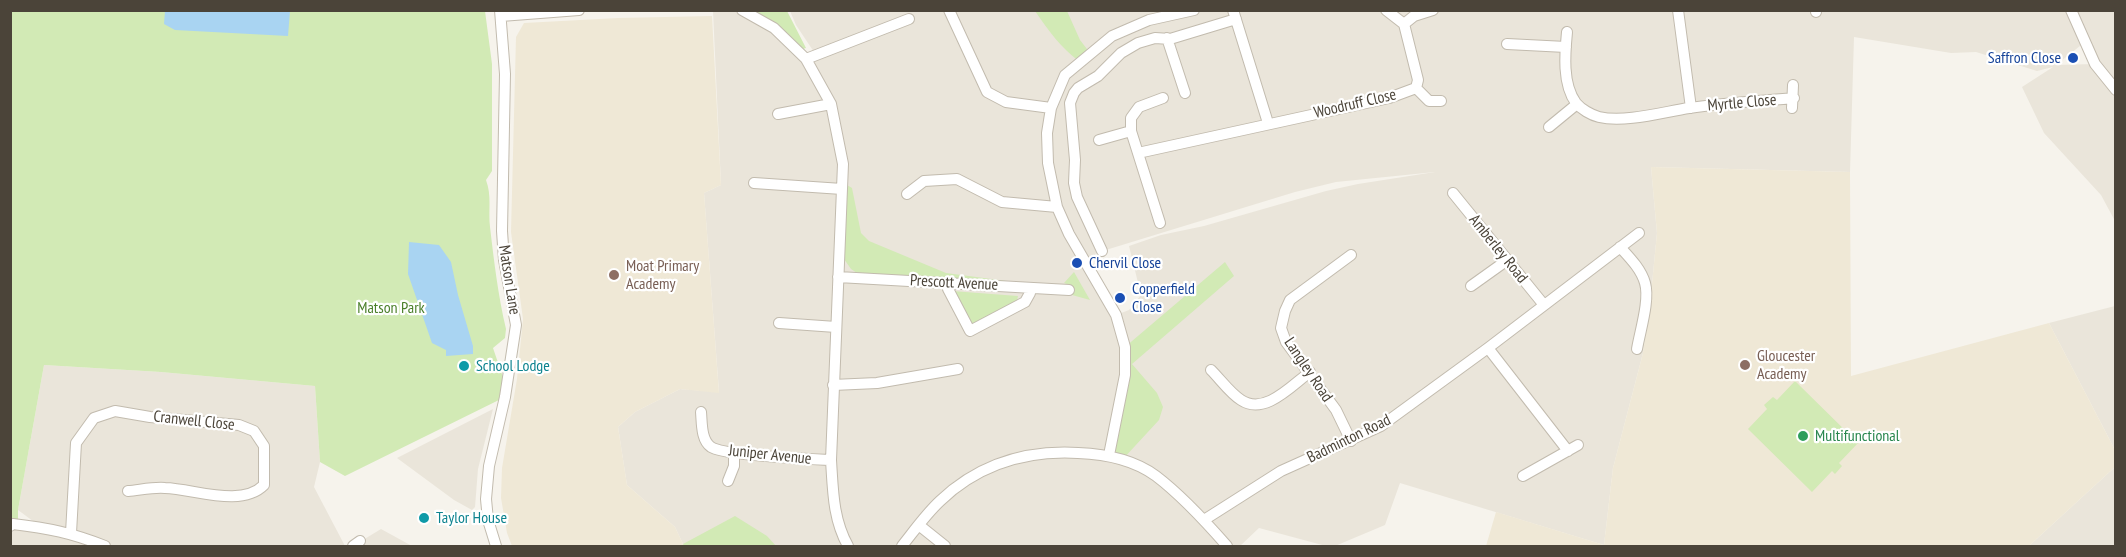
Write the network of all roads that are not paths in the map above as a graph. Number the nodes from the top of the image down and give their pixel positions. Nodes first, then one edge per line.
1 (579, 10) edge
2 (742, 10) edge
3 (950, 10) edge
4 (1159, 10) edge
5 (1194, 10) edge
6 (1386, 10) edge
7 (1433, 10) edge
8 (1678, 10) edge
9 (2071, 10) edge
10 (500, 13) edge
11 (1147, 15) edge
12 (1234, 15) edge
13 (909, 19) dead end
14 (1404, 24) junction
15 (1567, 32) dead end
16 (1167, 38) junction
17 (1508, 44) dead end
18 (1566, 47) junction
19 (806, 59) junction
20 (1793, 85) dead end
21 (1416, 88) junction
22 (2115, 90) edge
23 (1185, 93) dead end
24 (1163, 99) dead end
25 (1441, 101) dead end
26 (831, 104) junction
27 (1577, 104) junction
28 (1051, 108) junction
29 (1691, 108) junction
30 (778, 114) dead end
31 (1268, 123) junction
32 (1549, 127) dead end
33 (1131, 131) junction
34 (1099, 140) dead end
35 (1138, 153) junction
36 (754, 183) dead end
37 (842, 189) junction
38 (1453, 193) dead end
39 (907, 194) dead end
40 (1057, 207) junction
41 (1160, 223) dead end
42 (1639, 233) dead end
43 (1620, 247) junction
44 (1102, 251) dead end
45 (1351, 255) dead end
46 (1506, 261) junction
47 (838, 277) junction
48 (1471, 286) dead end
49 (948, 290) dead end
50 (1069, 290) dead end
51 (1030, 293) dead end
52 (1544, 305) junction
53 (779, 323) dead end
54 (836, 327) junction
55 (1488, 348) junction
56 (1637, 349) dead end
57 (958, 369) dead end
58 (1211, 370) dead end
59 (1310, 372) junction
60 (833, 385) junction
61 (700, 412) dead end
62 (1351, 441) junction
63 (734, 452) junction
64 (1109, 455) junction
65 (831, 460) junction
66 (1523, 476) dead end
67 (728, 481) dead end
68 (128, 491) dead end
69 (1204, 520) junction
70 (10, 526) edge
71 (920, 526) junction
72 (71, 533) junction
73 (105, 546) edge
74 (496, 546) edge
75 (848, 546) edge
76 (902, 546) edge
77 (945, 546) edge
78 (1227, 546) edge

1 - 10 street
2 - 19 street, Juniper Avenue
3 - 28 street
4 - 11 street
5 - 11 street
6 - 14 street
7 - 14 street
8 - 29 street, Myrtle Close
9 - 22 street
10 - 74 street, Matson Lane
11 - 28 street
12 - 16 street
12 - 31 street
13 - 19 street
14 - 21 street, Woodruff Close
15 - 18 street
16 - 23 street
16 - 44 street
17 - 18 street
18 - 27 street
19 - 26 street, Juniper Avenue
20 - 29 street, Myrtle Close
21 - 25 street
21 - 31 street, Woodruff Close
24 - 33 street
26 - 30 street
26 - 37 street, Juniper Avenue
27 - 29 street, Myrtle Close
27 - 32 street
28 - 40 street
31 - 35 street, Woodruff Close
33 - 34 street
33 - 35 street
35 - 41 street
36 - 37 street
37 - 47 street, Juniper Avenue
38 - 46 street, Amberley Road
39 - 40 street
40 - 64 street
42 - 43 street, Badminton Road
43 - 52 street, Badminton Road
43 - 56 street
45 - 59 street, Langley Road
46 - 48 street
46 - 52 street, Amberley Road
47 - 50 street, Prescott Avenue
47 - 54 street, Juniper Avenue
49 - 51 street
52 - 55 street, Badminton Road
53 - 54 street
54 - 60 street, Juniper Avenue
55 - 62 street, Badminton Road
55 - 66 street
57 - 60 street
58 - 59 street
59 - 62 street, Langley Road
60 - 65 street, Juniper Avenue
61 - 63 street, Juniper Avenue
62 - 69 street, Badminton Road
63 - 65 street, Juniper Avenue
63 - 67 street
64 - 69 street
64 - 71 street
65 - 75 street, Juniper Avenue
68 - 72 street, Cranwell Close
69 - 78 street
70 - 72 street
71 - 76 street
71 - 77 street
72 - 73 street

